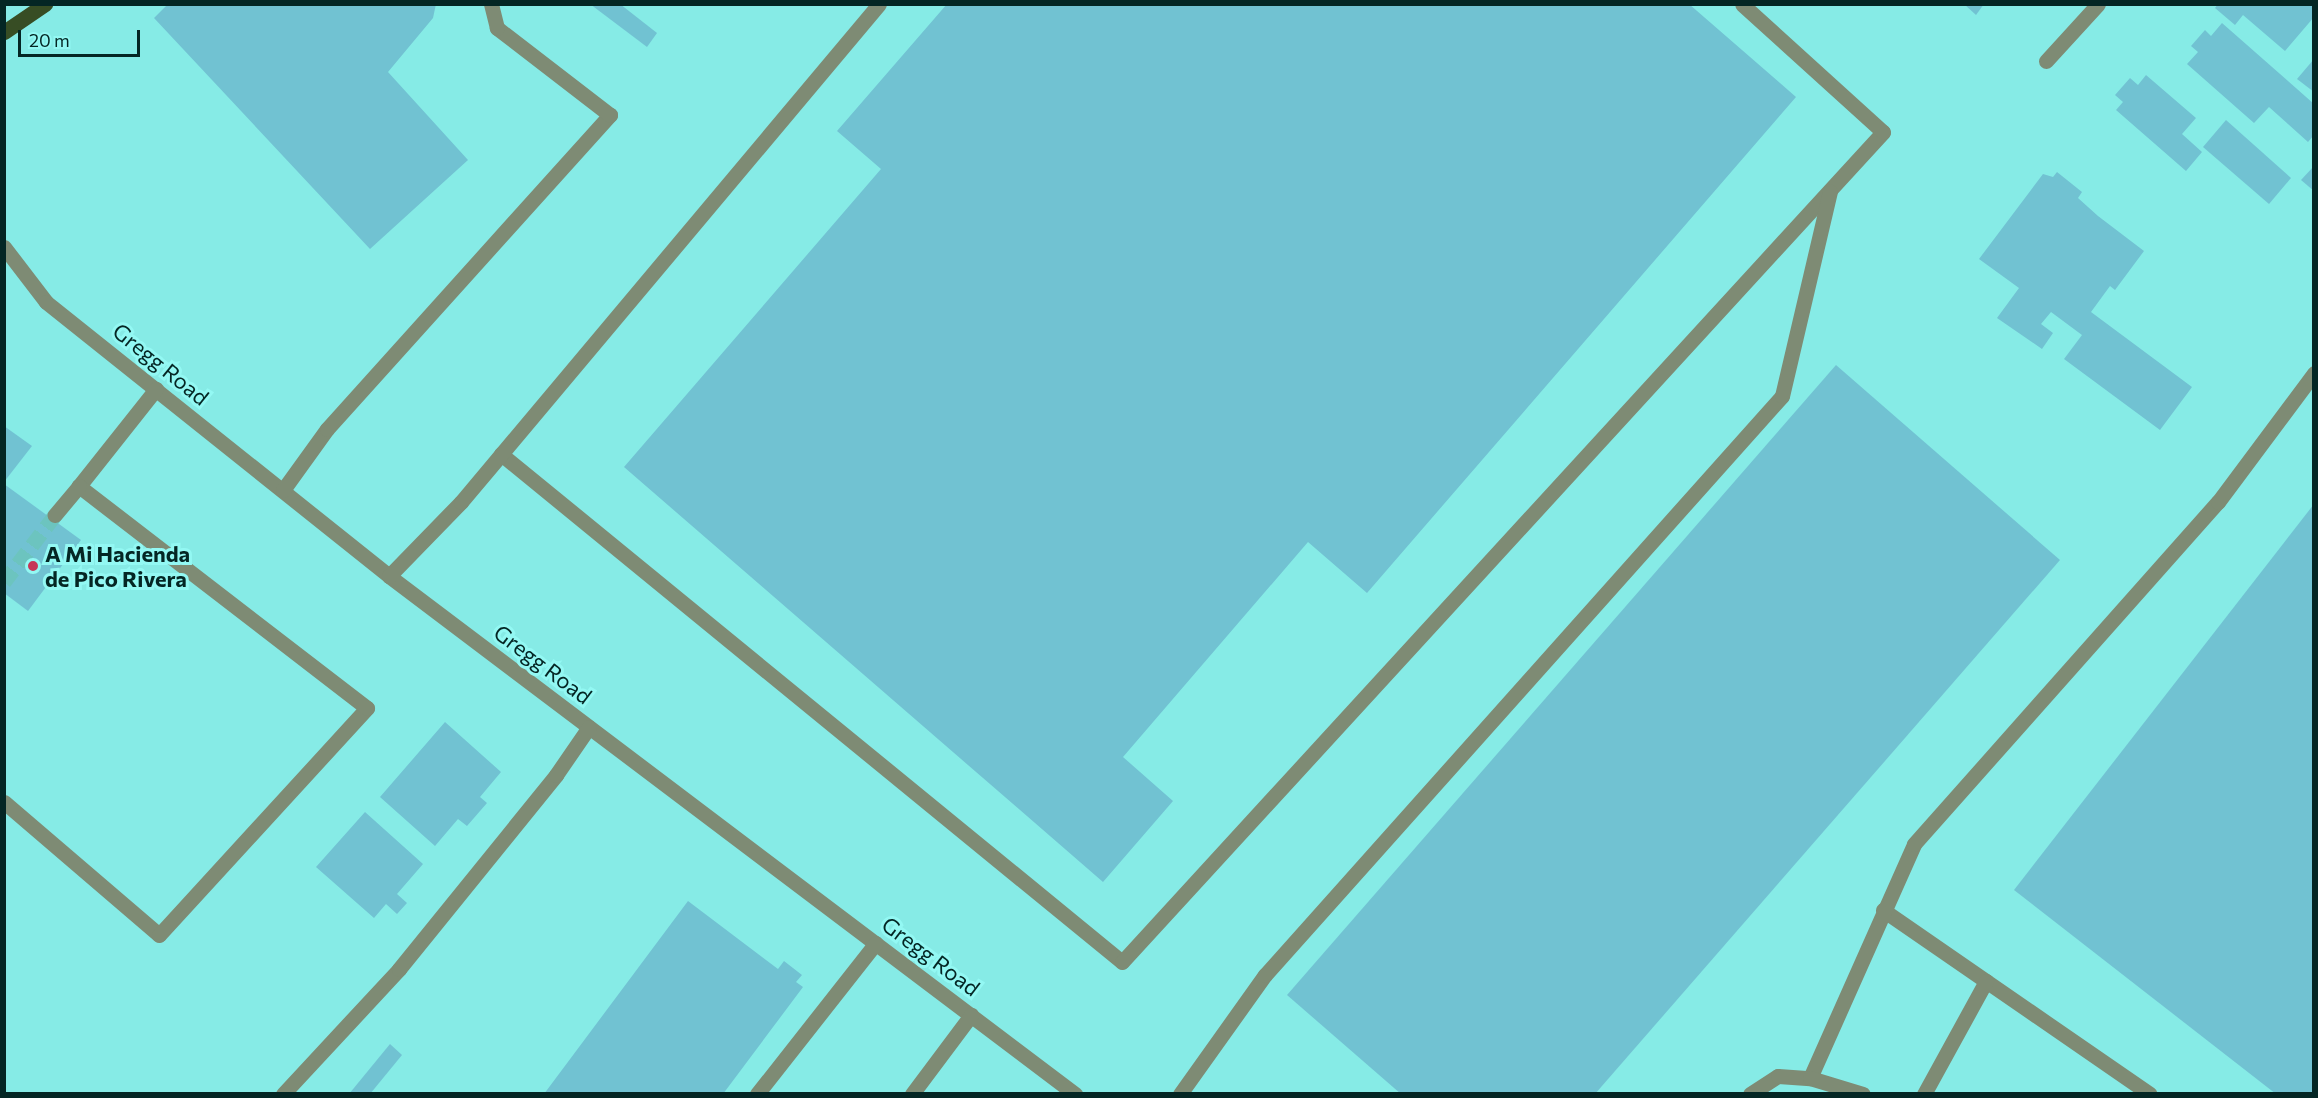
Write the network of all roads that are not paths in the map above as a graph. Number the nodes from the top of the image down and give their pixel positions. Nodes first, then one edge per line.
1 (45, 4) edge
2 (491, 4) edge
3 (879, 4) edge
4 (1742, 4) edge
5 (2098, 4) edge
6 (4, 32) edge
7 (2046, 61) dead end
8 (1830, 190) junction
9 (4, 247) edge
10 (2313, 373) edge
11 (156, 389) junction
12 (501, 454) junction
13 (79, 486) junction
14 (283, 490) junction
15 (55, 515) tunnel mouth
16 (389, 576) junction
17 (589, 727) junction
18 (4, 802) edge
19 (1883, 910) junction
20 (876, 943) junction
21 (1986, 981) junction
22 (971, 1015) junction
23 (1810, 1078) junction
24 (283, 1094) edge
25 (757, 1094) edge
26 (912, 1094) edge
27 (1075, 1094) edge
28 (1180, 1094) edge
29 (1750, 1094) edge
30 (1863, 1094) edge
31 (1924, 1094) edge
32 (2150, 1094) edge

1 - 6 main road
2 - 14 street
3 - 12 street
4 - 8 street
5 - 7 street
8 - 12 street
8 - 28 street
9 - 11 street, Gregg Road
10 - 19 street
11 - 13 street
11 - 14 street, Gregg Road
12 - 16 street
13 - 15 street
13 - 18 street
14 - 16 street, Gregg Road
16 - 17 street, Gregg Road
17 - 20 street, Gregg Road
17 - 24 street
19 - 21 street
19 - 23 street
20 - 22 street, Gregg Road
20 - 25 street
21 - 31 street
21 - 32 street
22 - 26 street
22 - 27 street, Gregg Road
23 - 29 street
23 - 30 street

